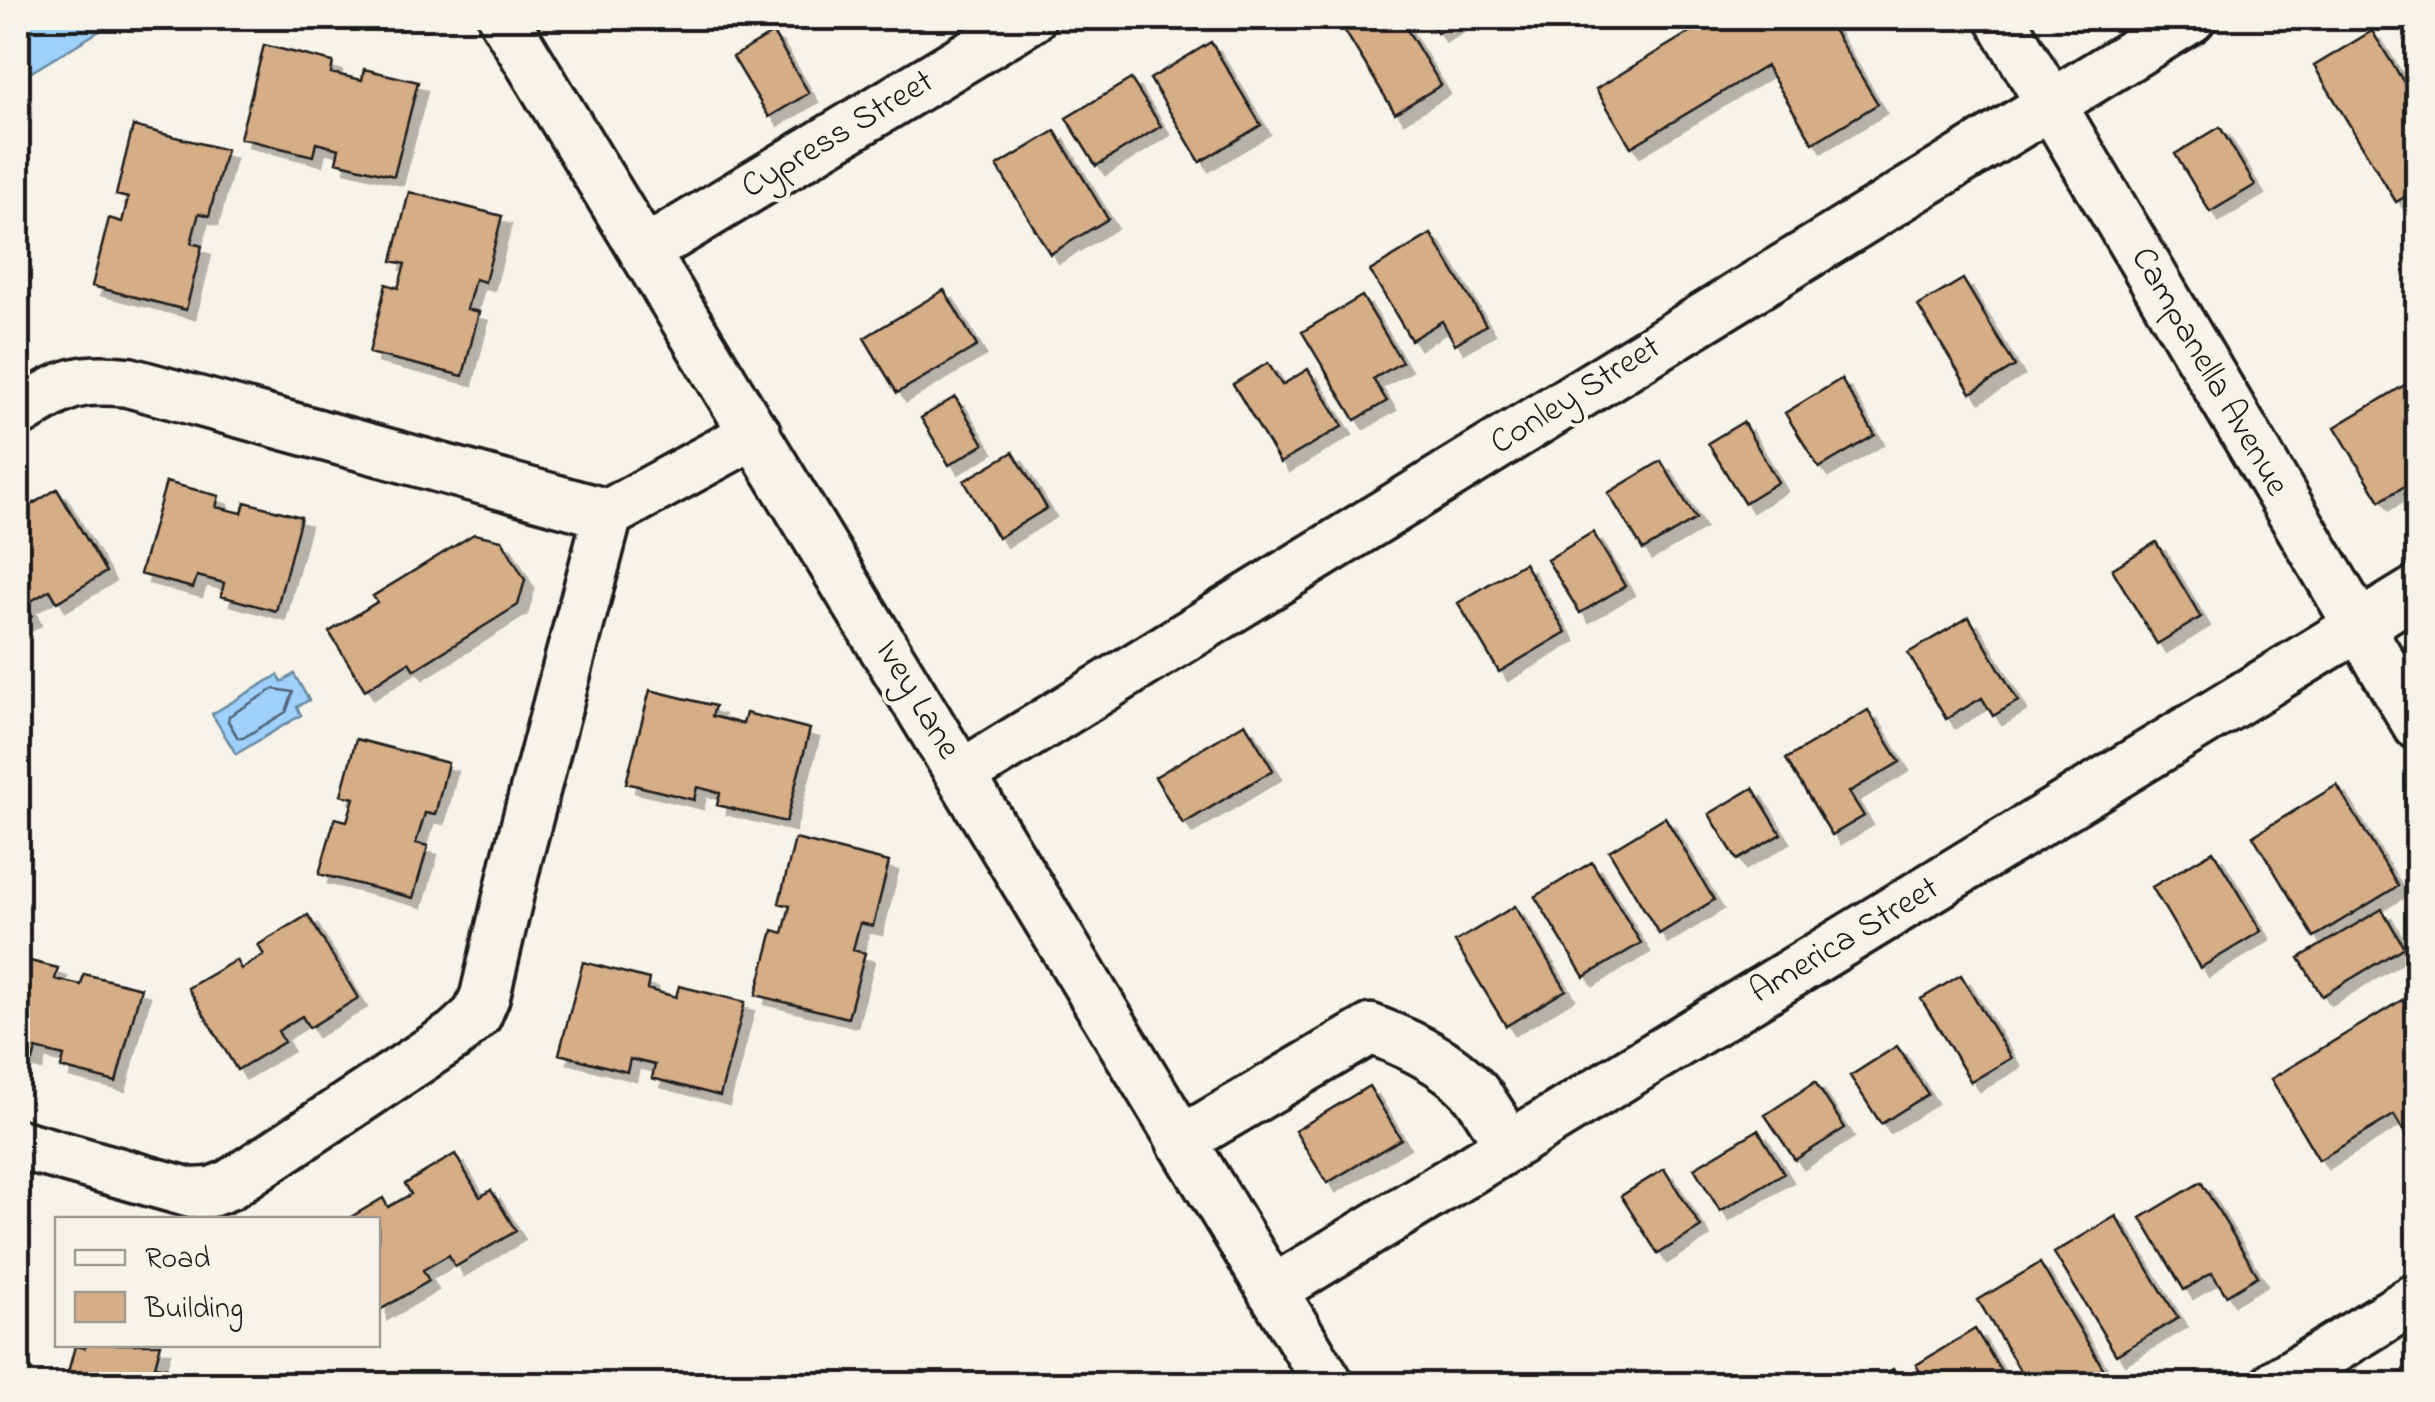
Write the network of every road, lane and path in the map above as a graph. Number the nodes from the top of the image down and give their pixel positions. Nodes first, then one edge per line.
1 (503, 18) edge
2 (1031, 18) edge
3 (2000, 18) edge
4 (2191, 18) edge
5 (2052, 104) junction
6 (644, 252) junction
7 (18, 413) edge
8 (756, 433) junction
9 (608, 514) junction
10 (2418, 590) edge
11 (2358, 626) junction
12 (2418, 726) edge
13 (961, 775) junction
14 (1180, 1141) junction
15 (18, 1144) edge
16 (1510, 1146) junction
17 (1272, 1291) junction
18 (2418, 1297) edge
19 (1329, 1384) edge
20 (2276, 1384) edge

1 - 6 street, Ivey Lane
2 - 6 street, Cypress Street
3 - 5 street, Campanella Avenue
4 - 5 street, Conley Street
5 - 11 street, Campanella Avenue
5 - 13 street, Conley Street
6 - 8 street, Ivey Lane
7 - 9 street
8 - 9 street
8 - 13 street, Ivey Lane
9 - 15 street
10 - 11 street, America Street
11 - 12 street, Campanella Avenue
11 - 16 street, America Street
13 - 14 street, Ivey Lane
14 - 16 street
14 - 17 street, Ivey Lane
16 - 17 street, America Street
17 - 19 street, Ivey Lane
18 - 20 street

